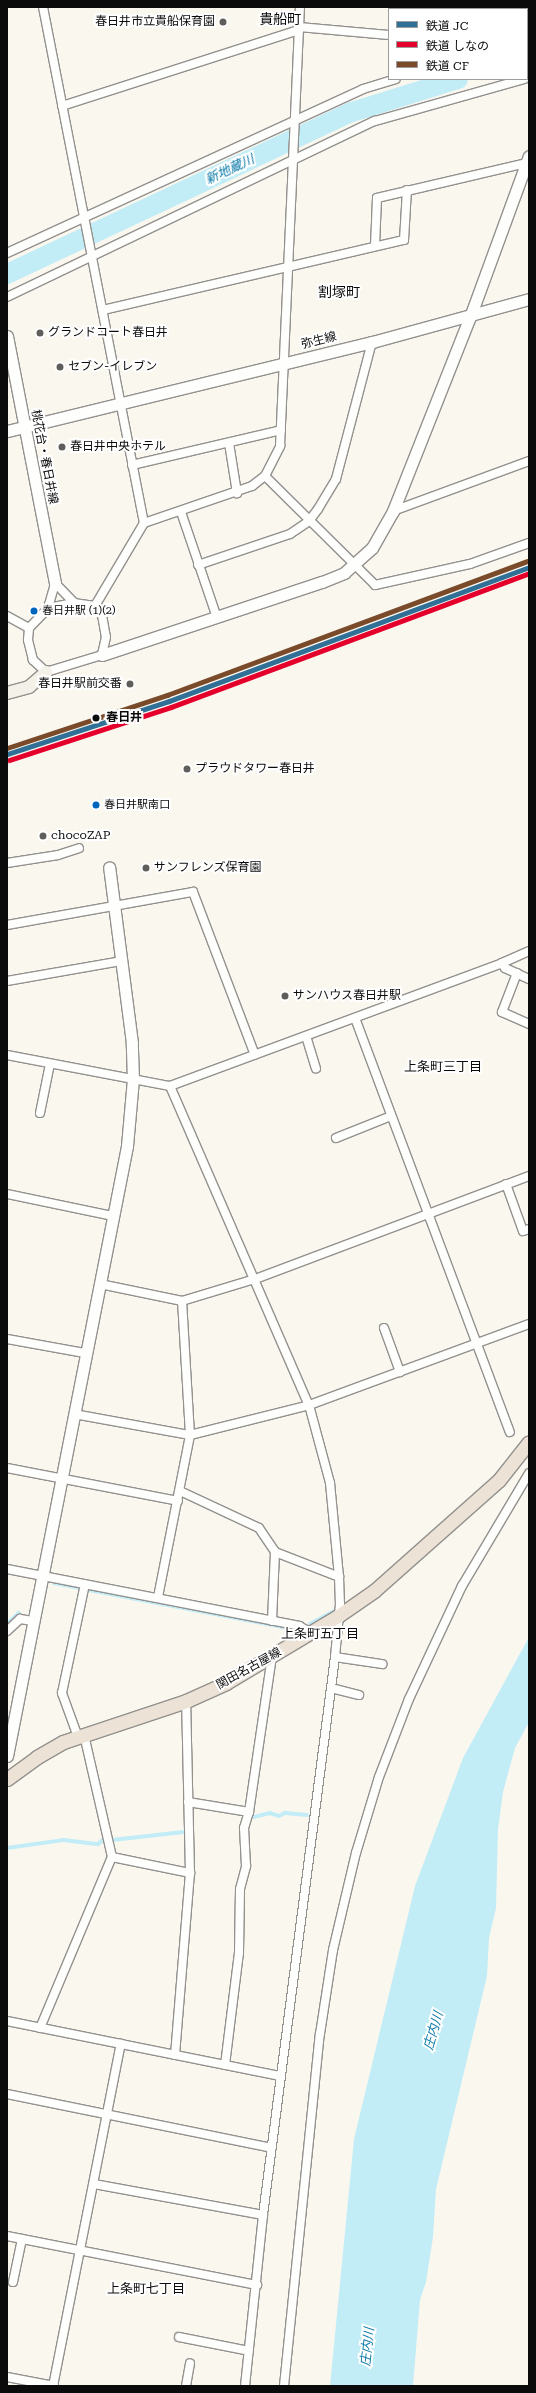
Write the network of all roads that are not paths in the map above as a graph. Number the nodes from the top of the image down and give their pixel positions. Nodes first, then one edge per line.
1 (43, 7) edge
2 (300, 7) edge
3 (299, 28) junction
4 (388, 35) edge
5 (391, 80) edge
6 (520, 80) edge
7 (62, 106) junction
8 (294, 125) junction
9 (292, 160) junction
10 (528, 160) edge
11 (407, 190) junction
12 (85, 223) junction
13 (374, 246) junction
14 (91, 252) junction
15 (7, 253) edge
16 (287, 267) junction
17 (7, 297) edge
18 (529, 299) edge
19 (103, 310) junction
20 (470, 317) junction
21 (7, 336) edge
22 (372, 342) junction
23 (284, 363) junction
24 (120, 403) junction
25 (24, 426) junction
26 (280, 430) junction
27 (7, 431) edge
28 (229, 443) junction
29 (529, 461) edge
30 (132, 465) junction
31 (265, 476) junction
32 (237, 493) junction
33 (393, 511) junction
34 (181, 512) junction
35 (309, 521) junction
36 (144, 523) junction
37 (529, 543) edge
38 (198, 564) junction
39 (354, 566) junction
40 (55, 583) junction
41 (74, 603) junction
42 (96, 606) junction
43 (48, 608) junction
44 (7, 616) edge
45 (217, 618) junction
46 (29, 628) junction
47 (102, 654) junction
48 (46, 672) junction
49 (7, 694) edge
50 (79, 848) dead end
51 (7, 863) edge
52 (109, 867) dead end
53 (115, 906) junction
54 (7, 925) edge
55 (529, 951) edge
56 (122, 961) junction
57 (502, 963) junction
58 (517, 973) junction
59 (529, 978) edge
60 (7, 981) edge
61 (355, 1018) junction
62 (529, 1024) edge
63 (306, 1036) junction
64 (7, 1055) edge
65 (255, 1055) junction
66 (50, 1064) junction
67 (316, 1069) dead end
68 (133, 1079) junction
69 (170, 1086) junction
70 (40, 1113) dead end
71 (391, 1116) junction
72 (336, 1138) dead end
73 (529, 1176) edge
74 (506, 1184) junction
75 (7, 1194) edge
76 (429, 1214) junction
77 (112, 1216) junction
78 (529, 1229) edge
79 (255, 1279) junction
80 (100, 1284) junction
81 (182, 1301) junction
82 (529, 1324) edge
83 (384, 1328) dead end
84 (7, 1339) edge
85 (478, 1344) junction
86 (85, 1353) junction
87 (400, 1372) junction
88 (309, 1405) junction
89 (74, 1414) junction
90 (510, 1432) dead end
91 (190, 1435) junction
92 (529, 1442) edge
93 (7, 1468) edge
94 (529, 1473) edge
95 (61, 1479) junction
96 (180, 1491) junction
97 (178, 1501) junction
98 (275, 1552) junction
99 (7, 1569) edge
100 (42, 1577) junction
101 (339, 1577) junction
102 (85, 1584) junction
103 (158, 1597) junction
104 (338, 1616) junction
105 (34, 1621) junction
106 (272, 1621) junction
107 (7, 1631) edge
108 (310, 1632) junction
109 (272, 1657) junction
110 (335, 1657) junction
111 (382, 1664) dead end
112 (331, 1688) junction
113 (359, 1695) dead end
114 (186, 1701) junction
115 (81, 1736) junction
116 (7, 1756) edge
117 (7, 1779) edge
118 (188, 1802) junction
119 (249, 1812) junction
120 (112, 1857) junction
121 (190, 1873) junction
122 (7, 2021) edge
123 (40, 2028) junction
124 (121, 2044) junction
125 (175, 2055) junction
126 (225, 2065) junction
127 (281, 2076) junction
128 (7, 2094) edge
129 (107, 2114) junction
130 (272, 2148) junction
131 (94, 2184) junction
132 (263, 2215) junction
133 (7, 2236) edge
134 (22, 2239) junction
135 (80, 2250) junction
136 (13, 2282) dead end
137 (257, 2285) junction
138 (179, 2337) dead end
139 (249, 2351) junction
140 (190, 2363) dead end
141 (7, 2377) edge
142 (53, 2386) edge
143 (186, 2386) edge
144 (245, 2386) edge
145 (284, 2386) edge

1 - 7 street
2 - 3 street
3 - 4 street
3 - 7 street
3 - 8 street
5 - 8 street
6 - 9 street
7 - 12 street
8 - 9 street
8 - 12 street
9 - 14 street
9 - 16 street
10 - 11 street
10 - 20 street
11 - 13 street
11 - 13 street
12 - 14 street
12 - 15 street
13 - 16 street
14 - 17 street
14 - 19 street
16 - 19 street
16 - 23 street
18 - 20 street, 弥生線
19 - 24 street
20 - 22 street, 弥生線
20 - 33 street
21 - 25 street, 桃花台・春日井線
22 - 23 street, 弥生線
22 - 35 street
23 - 24 street, 弥生線
23 - 26 street
24 - 25 street, 弥生線
24 - 30 street
25 - 27 street, 弥生線
25 - 40 street, 桃花台・春日井線
26 - 28 street
26 - 31 street
28 - 30 street
28 - 32 street
29 - 33 street
30 - 36 street
31 - 32 street
31 - 35 street
32 - 34 street
33 - 39 street
34 - 36 street
34 - 38 street
35 - 38 street
35 - 39 street
36 - 42 street
37 - 39 street
38 - 45 street
39 - 45 street
40 - 41 street
40 - 43 street
41 - 42 street
41 - 43 street
42 - 47 street
43 - 46 street
44 - 46 street
45 - 47 street
46 - 48 street
47 - 48 street
48 - 49 main road
50 - 51 street
52 - 53 street
53 - 54 street
53 - 56 street
53 - 65 street
55 - 57 street
56 - 60 street
56 - 68 street
57 - 58 street
57 - 61 street
58 - 59 street
58 - 62 street
61 - 63 street
61 - 71 street
63 - 65 street
63 - 67 street
64 - 66 street
65 - 69 street
66 - 68 street
66 - 70 street
68 - 69 street
68 - 77 street
69 - 79 street
71 - 72 street
71 - 76 street
73 - 74 street
74 - 76 street
74 - 78 street
75 - 77 street
76 - 79 street
76 - 85 street
77 - 80 street
79 - 81 street
79 - 88 street
80 - 81 street
80 - 86 street
81 - 91 street
82 - 85 street
83 - 87 street
84 - 86 street
85 - 87 street
85 - 90 street
86 - 89 street
87 - 88 street
88 - 91 street
88 - 101 street
89 - 91 street
89 - 95 street
91 - 96 street
92 - 104 main road, 関田名古屋線
93 - 95 street
94 - 145 street
95 - 97 street
95 - 100 street
96 - 97 street
96 - 98 street
97 - 103 street
98 - 101 street
98 - 106 street
99 - 100 street
100 - 102 street
100 - 105 street
101 - 104 street
102 - 103 street
102 - 115 street
103 - 106 street
104 - 108 main road, 関田名古屋線
104 - 110 street
105 - 107 street
105 - 116 street
106 - 108 street
108 - 109 main road, 関田名古屋線
109 - 114 main road, 関田名古屋線
109 - 119 street
110 - 111 street
110 - 112 street
112 - 113 street
112 - 127 street
114 - 115 main road, 関田名古屋線
114 - 118 street
115 - 117 main road, 関田名古屋線
115 - 120 street
118 - 119 street
118 - 121 street
119 - 126 street
120 - 121 street
120 - 123 street
121 - 125 street
122 - 123 street
123 - 124 street
124 - 125 street
124 - 129 street
125 - 126 street
126 - 127 street
127 - 130 street
128 - 129 street
129 - 130 street
129 - 131 street
130 - 132 street
131 - 132 street
131 - 135 street
132 - 137 street
133 - 134 street
134 - 135 street
134 - 136 street
135 - 137 street
135 - 142 street
137 - 139 street
138 - 139 street
139 - 144 street
140 - 143 street
141 - 142 street

